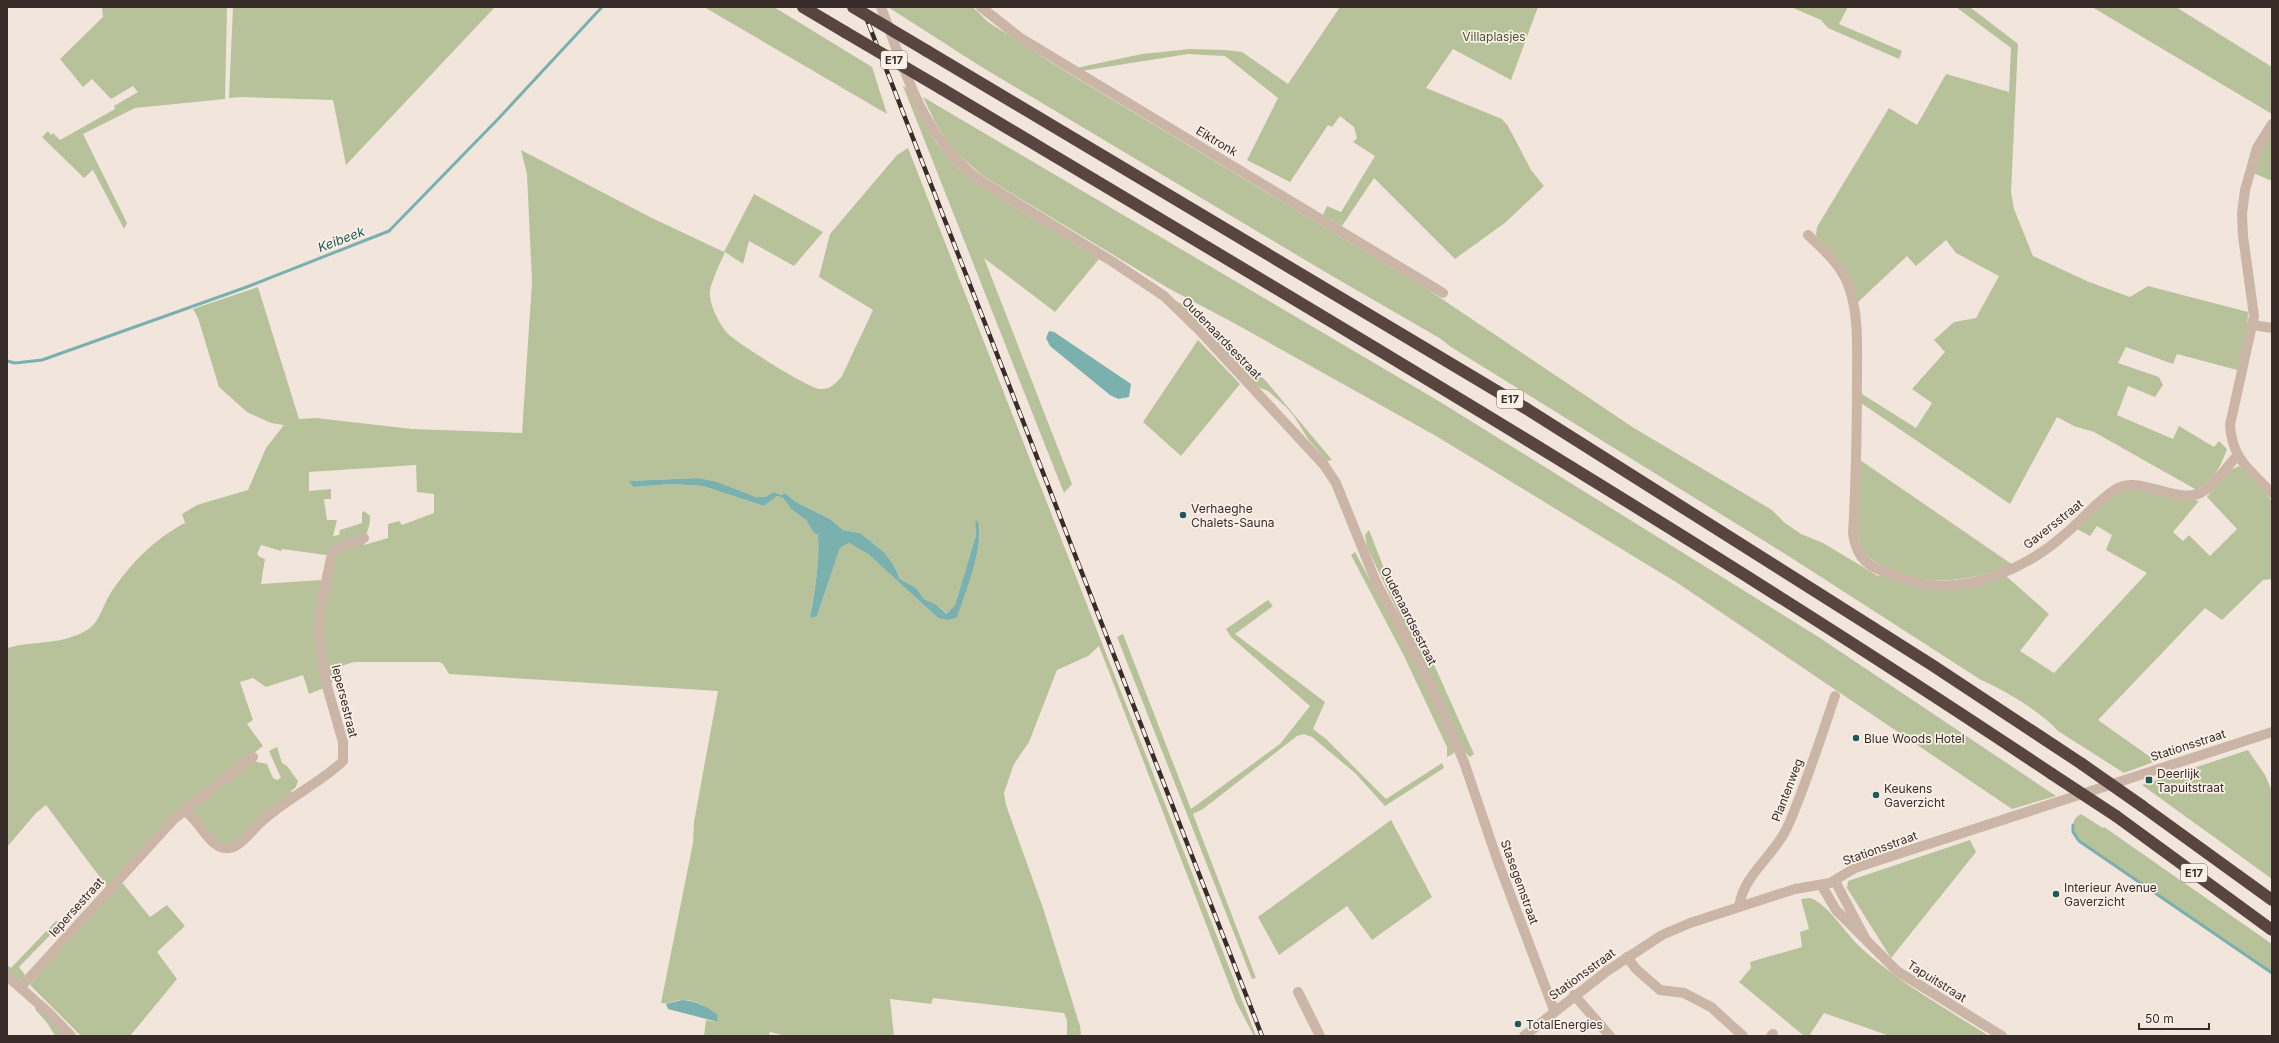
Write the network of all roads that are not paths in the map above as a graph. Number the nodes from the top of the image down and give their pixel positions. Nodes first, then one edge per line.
1 (803, 7) edge
2 (853, 7) edge
3 (881, 7) edge
4 (981, 7) edge
5 (2272, 124) edge
6 (1808, 235) dead end
7 (1443, 293) dead end
8 (2253, 325) junction
9 (2272, 328) edge
10 (2237, 456) junction
11 (2272, 493) edge
12 (364, 538) dead end
13 (1835, 696) dead end
14 (2272, 732) edge
15 (253, 757) dead end
16 (1464, 762) joint
17 (185, 811) junction
18 (1835, 881) junction
19 (1822, 886) junction
20 (2272, 900) edge
21 (1739, 907) junction
22 (2272, 930) edge
23 (1865, 938) junction
24 (1627, 957) junction
25 (7, 976) edge
26 (21, 987) junction
27 (1298, 992) dead end
28 (1574, 995) junction
29 (1554, 1010) junction
30 (71, 1036) edge
31 (1320, 1036) edge
32 (1524, 1036) edge
33 (1610, 1036) edge
34 (1743, 1036) edge
35 (2002, 1036) edge

1 - 22 highway, E17, bridge
2 - 20 highway, E17, bridge
3 - 16 street, Oudenaardsestraat
4 - 7 street, Eiktronk
5 - 8 street
6 - 10 street, Gaversstraat
8 - 9 street
8 - 10 street
10 - 11 street
12 - 17 street, Iepersestraat
13 - 21 street, Plantenweg
14 - 18 street, Stationsstraat
15 - 17 street, Iepersestraat
16 - 29 street, Stasegemstraat
17 - 26 street, Iepersestraat
18 - 19 street, Stationsstraat
18 - 23 street, Tapuitstraat
19 - 21 street, Stationsstraat
19 - 23 street, Tapuitstraat
21 - 24 street, Stationsstraat
23 - 35 street, Tapuitstraat
24 - 28 street, Stationsstraat
24 - 34 street
25 - 26 street
26 - 30 street
27 - 31 street
28 - 29 street, Stationsstraat
28 - 33 street
29 - 32 street, Stationsstraat

